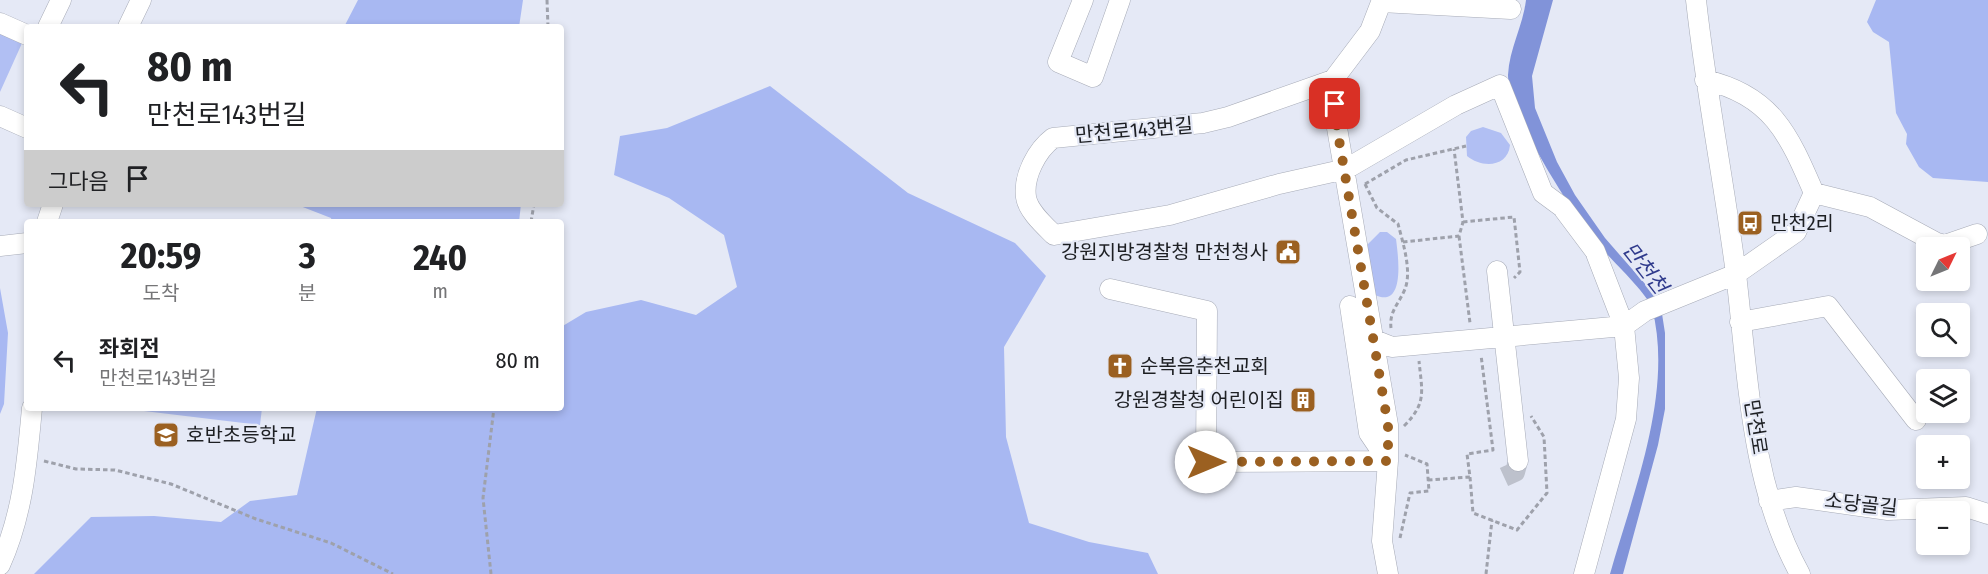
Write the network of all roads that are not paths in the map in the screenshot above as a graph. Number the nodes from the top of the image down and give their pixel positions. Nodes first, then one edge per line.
1 (61, 0) edge
2 (141, 0) edge
3 (1083, 0) edge
4 (1120, 0) edge
5 (1695, 0) edge
6 (1382, 1) edge
7 (1511, 9) dead end
8 (0, 23) edge
9 (49, 24) edge
10 (129, 24) edge
11 (24, 34) edge
12 (1334, 80) junction
13 (1705, 80) junction
14 (1, 120) edge
15 (24, 127) edge
16 (1346, 169) junction
17 (1814, 193) junction
18 (1977, 234) dead end
19 (24, 243) edge
20 (0, 246) edge
21 (1497, 271) dead end
22 (1736, 274) junction
23 (1110, 289) dead end
24 (1350, 306) dead end
25 (1740, 322) junction
26 (1624, 326) junction
27 (1504, 336) junction
28 (1372, 339) junction
29 (32, 411) edge
30 (1916, 420) dead end
31 (1393, 455) junction
32 (1518, 461) dead end
33 (1769, 501) junction
34 (1988, 514) edge
35 (0, 565) edge
36 (1795, 572) edge
37 (1388, 574) edge
38 (1584, 574) edge

1 - 9 street
2 - 10 street
3 - 4 street
5 - 13 street, 만천로
6 - 7 street
6 - 12 street
8 - 11 street
12 - 16 street
12 - 16 street, 만천로143번길
13 - 17 street
13 - 22 street, 만천로
14 - 15 street
16 - 26 street
16 - 28 street
17 - 18 street
17 - 22 street
19 - 20 street
21 - 27 street
22 - 25 street, 만천로
22 - 26 street
23 - 31 street
24 - 31 street
25 - 30 street
25 - 33 street, 만천로
26 - 27 street
26 - 38 street
27 - 28 street
27 - 32 street
28 - 31 street
29 - 35 street
31 - 37 street
33 - 34 street, 소당골길
33 - 36 street, 만천로

